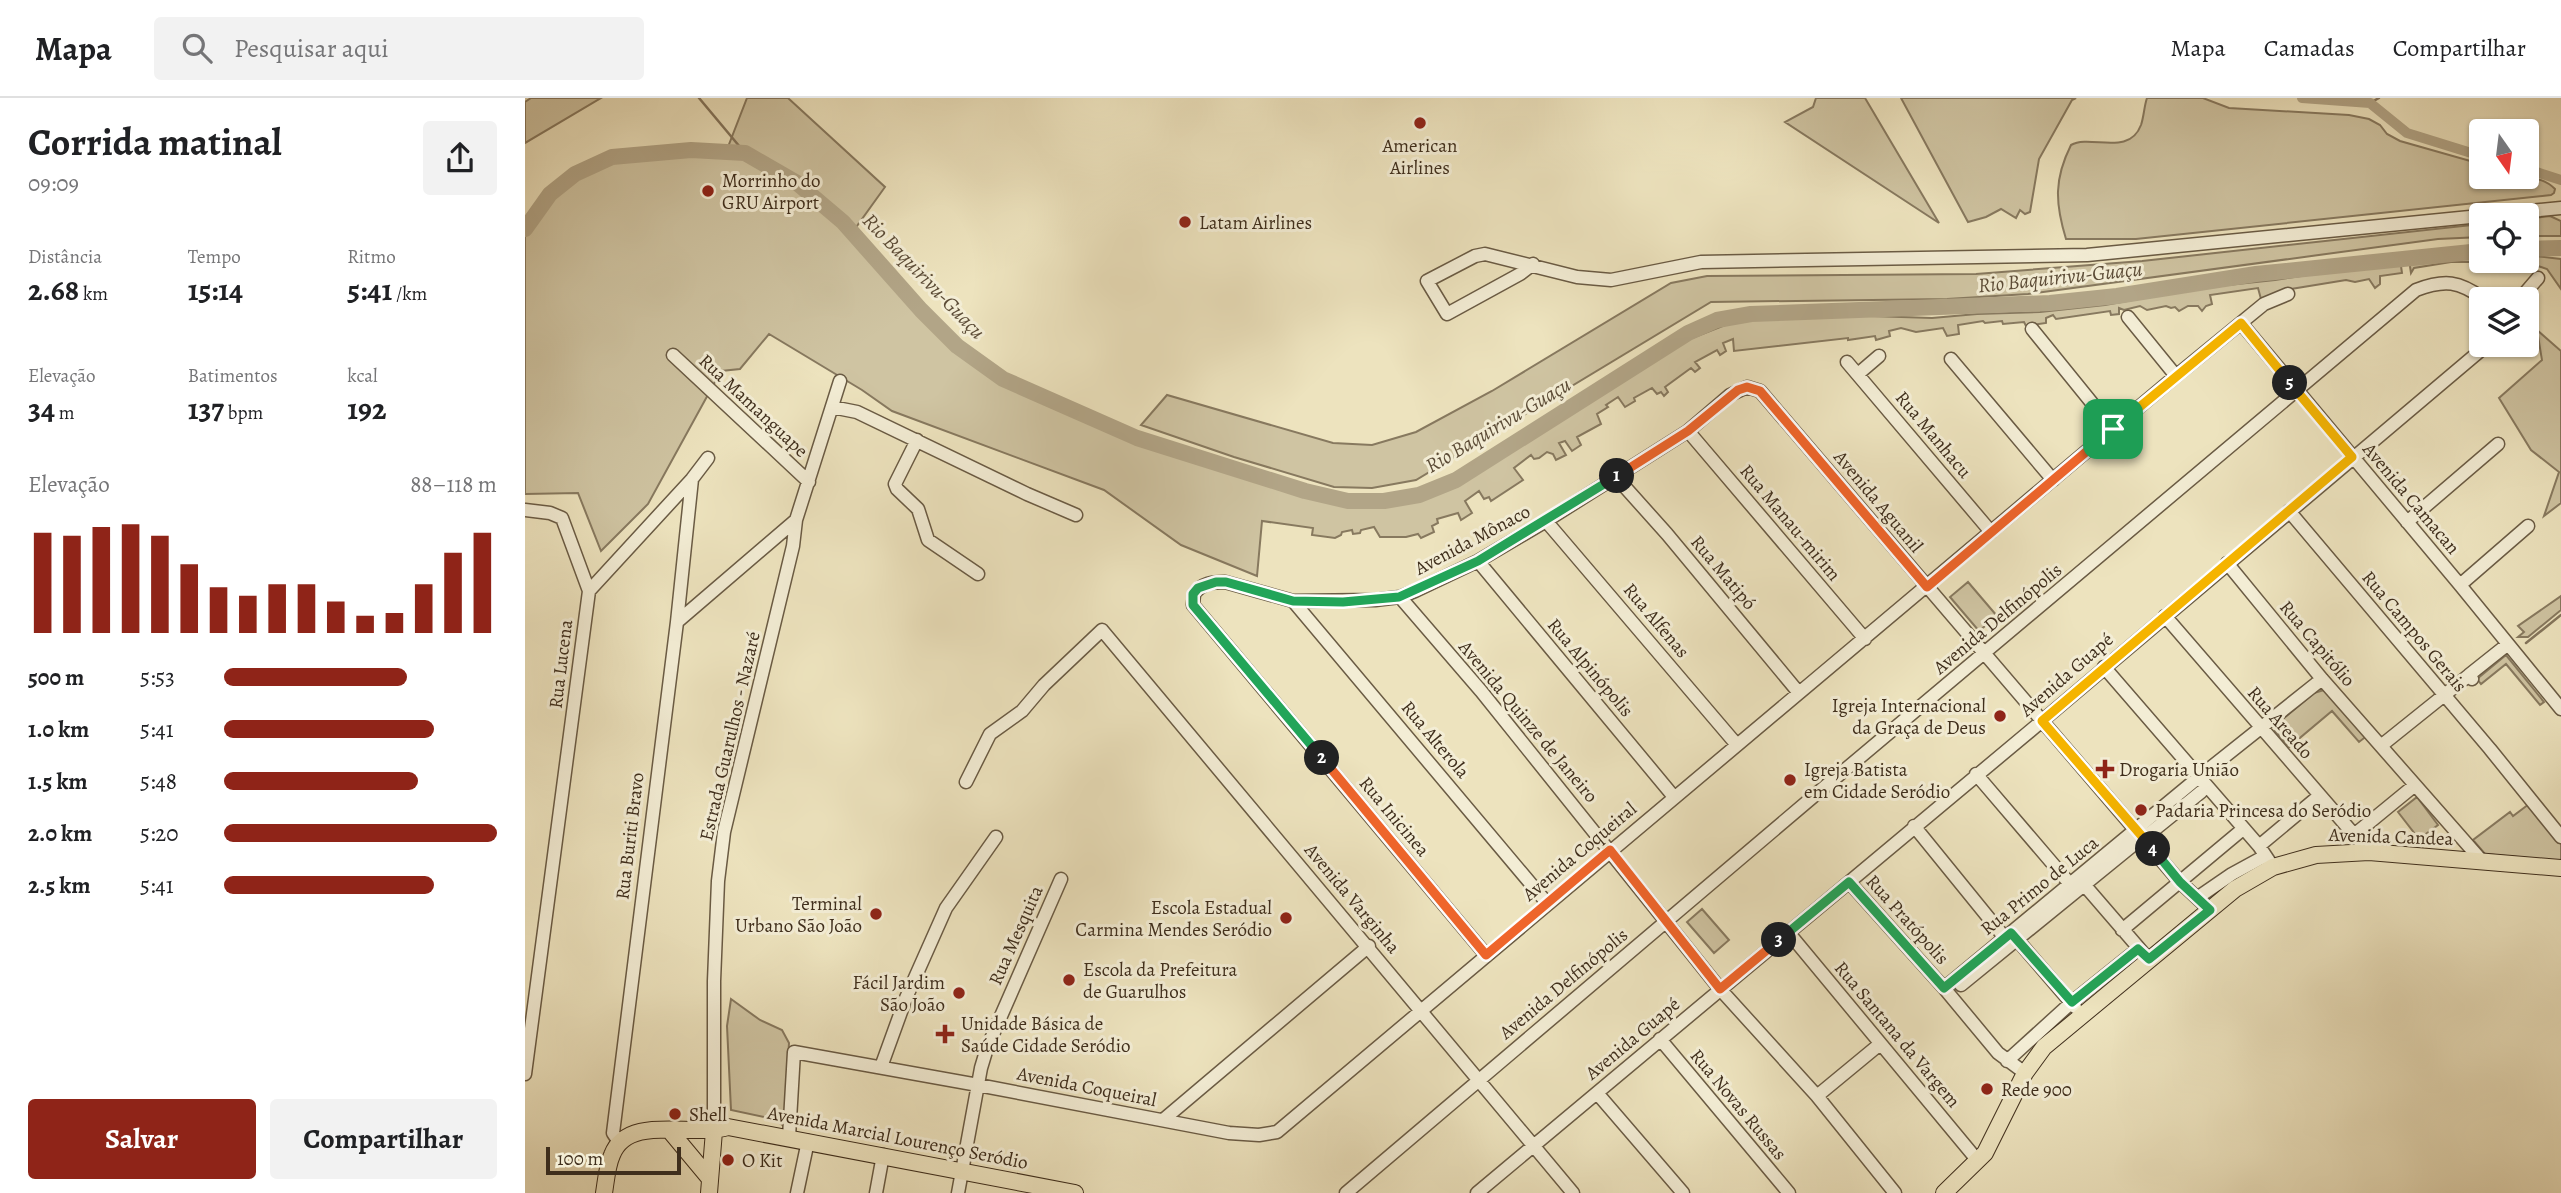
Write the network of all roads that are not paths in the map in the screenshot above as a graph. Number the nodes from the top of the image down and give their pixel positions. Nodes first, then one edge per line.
1 (2561, 208) edge
2 (1533, 264) junction
3 (2538, 278) dead end
4 (2530, 287) edge
5 (2469, 290) edge
6 (2288, 294) dead end
7 (2128, 317) dead end
8 (2241, 323) junction
9 (2032, 329) dead end
10 (673, 355) dead end
11 (1879, 356) dead end
12 (2473, 357) edge
13 (1951, 359) dead end
14 (1847, 362) dead end
15 (1858, 374) junction
16 (2176, 376) junction
17 (840, 381) dead end
18 (1747, 387) joint
19 (2296, 390) junction
20 (832, 407) junction
21 (2113, 429) junction
22 (1688, 431) junction
23 (918, 440) junction
24 (2497, 444) dead end
25 (2352, 457) junction
26 (708, 458) dead end
27 (1616, 477) junction
28 (692, 479) junction
29 (2053, 480) junction
30 (809, 482) junction
31 (525, 510) edge
32 (2289, 511) junction
33 (1076, 515) dead end
34 (796, 520) junction
35 (1546, 521) junction
36 (2407, 522) junction
37 (2528, 526) dead end
38 (1991, 532) junction
39 (772, 540) junction
40 (793, 546) junction
41 (1478, 561) junction
42 (2227, 563) junction
43 (978, 574) dead end
44 (2460, 584) junction
45 (1927, 587) junction
46 (589, 591) junction
47 (1399, 597) junction
48 (1293, 601) junction
49 (1193, 605) joint
50 (2165, 616) junction
51 (677, 622) junction
52 (1865, 639) junction
53 (2508, 645) junction
54 (1985, 654) junction
55 (2104, 667) junction
56 (2322, 680) junction
57 (1799, 693) junction
58 (2444, 695) junction
59 (2557, 704) edge
60 (2042, 721) junction
61 (2261, 729) junction
62 (1737, 745) junction
63 (2382, 745) junction
64 (1976, 775) junction
65 (2199, 778) junction
66 (966, 782) dead end
67 (2414, 785) junction
68 (2201, 792) dead end
69 (2319, 796) junction
70 (1674, 797) junction
71 (1914, 826) junction
72 (2243, 829) junction
73 (2354, 835) junction
74 (2139, 836) junction
75 (996, 837) dead end
76 (2561, 837) edge
77 (1610, 850) junction
78 (2369, 852) junction
79 (2266, 856) junction
80 (2481, 860) junction
81 (2561, 868) edge
82 (1061, 879) dead end
83 (1849, 882) junction
84 (2078, 882) junction
85 (2180, 882) junction
86 (2197, 898) junction
87 (1547, 904) junction
88 (2210, 910) junction
89 (1667, 921) junction
90 (2122, 930) junction
91 (1788, 932) junction
92 (2011, 937) junction
93 (1369, 946) junction
94 (2144, 954) junction
95 (1486, 955) junction
96 (1961, 985) dead end
97 (1944, 988) junction
98 (1720, 989) junction
99 (2077, 1009) junction
100 (1421, 1010) junction
101 (1660, 1039) junction
102 (1880, 1044) junction
103 (2007, 1061) junction
104 (881, 1067) junction
105 (2025, 1073) junction
106 (525, 1074) edge
107 (1478, 1080) junction
108 (978, 1084) junction
109 (1597, 1093) junction
110 (1817, 1096) junction
111 (1163, 1120) junction
112 (670, 1130) junction
113 (714, 1131) junction
114 (789, 1137) junction
115 (808, 1141) junction
116 (619, 1142) junction
117 (1533, 1146) junction
118 (883, 1155) junction
119 (1978, 1161) junction
120 (962, 1171) junction
121 (710, 1186) edge
122 (1043, 1190) edge
123 (604, 1193) edge
124 (797, 1193) edge
125 (876, 1193) edge
126 (958, 1193) edge
127 (1075, 1193) edge
128 (1346, 1193) edge
129 (1477, 1193) edge
130 (1573, 1193) edge
131 (1683, 1193) edge
132 (1789, 1193) edge
133 (1895, 1193) edge
134 (1944, 1193) edge

1 - 2 street
2 - 2 street
3 - 4 street
5 - 19 street, Avenida Delfinópolis
6 - 8 street, Avenida Coqueiral
7 - 16 street
8 - 16 street, Avenida Coqueiral
8 - 19 street, Avenida Camacan
9 - 21 street
10 - 30 street, Rua Mamanguape
11 - 15 street
12 - 25 street, Avenida Guapé
13 - 29 street
14 - 15 street, Rua Manhacu
15 - 38 street, Rua Manhacu
16 - 21 street, Avenida Coqueiral
17 - 20 street, Estrada Guarulhos - Nazaré
18 - 22 street, Avenida Mônaco
18 - 45 street, Avenida Aguanil
19 - 25 street, Avenida Camacan
19 - 54 street, Avenida Delfinópolis
20 - 23 street
20 - 30 street, Estrada Guarulhos - Nazaré
21 - 29 street, Avenida Coqueiral
22 - 27 street, Avenida Mônaco
22 - 52 street, Rua Manau-mirim
23 - 33 street
23 - 43 street
24 - 36 street
25 - 32 street, Avenida Guapé
25 - 36 street, Avenida Camacan
26 - 28 street
27 - 35 street, Avenida Mônaco
27 - 57 street, Rua Matipó
28 - 46 street
28 - 51 street, Rua Buriti Bravo
29 - 38 street, Avenida Coqueiral
30 - 34 street, Estrada Guarulhos - Nazaré
31 - 46 street, Rua Lucena
32 - 42 street, Avenida Guapé
32 - 58 street, Rua Campos Gerais
34 - 39 street
34 - 40 street, Estrada Guarulhos - Nazaré
35 - 41 street, Avenida Mônaco
35 - 62 street, Rua Alfenas
36 - 44 street, Avenida Camacan
37 - 44 street
38 - 45 street, Avenida Coqueiral
39 - 40 street
39 - 51 street
40 - 113 street, Estrada Guarulhos - Nazaré
41 - 47 street, Avenida Mônaco
41 - 70 street, Rua Alpinópolis
42 - 50 street, Avenida Guapé
42 - 56 street, Rua Capitólio
44 - 53 street, Avenida Camacan
45 - 52 street, Avenida Coqueiral
45 - 54 street, Avenida Aguanil
46 - 106 street, Rua Lucena
47 - 48 street, Avenida Mônaco
47 - 77 street, Avenida Quinze de Janeiro
48 - 49 street, Avenida Mônaco
48 - 87 street, Rua Alterola
49 - 95 street, Rua Inicinea
50 - 55 street, Avenida Guapé
50 - 61 street, Rua Areado
51 - 116 street, Rua Buriti Bravo
52 - 57 street, Avenida Coqueiral
53 - 58 street
53 - 59 street, Avenida Camacan
54 - 60 street, Avenida Aguanil
54 - 89 street, Avenida Delfinópolis
55 - 60 street, Avenida Guapé
55 - 65 street
56 - 61 street, Rua Primo de Luca
56 - 63 street, Rua Capitólio
57 - 62 street, Avenida Coqueiral
58 - 63 street
58 - 76 street, Rua Campos Gerais
60 - 64 street, Avenida Guapé
60 - 74 street, Avenida Aguanil
61 - 65 street, Rua Primo de Luca
61 - 69 street, Rua Areado
62 - 70 street, Avenida Coqueiral
63 - 67 street, Rua Capitólio
64 - 71 street, Avenida Guapé
64 - 84 street
65 - 72 street
65 - 74 street, Rua Primo de Luca
66 - 93 street, Avenida Varginha
67 - 73 street
67 - 80 street, Rua Capitólio
68 - 74 street
69 - 73 street, Rua Areado
69 - 79 street
70 - 77 street, Avenida Coqueiral
71 - 83 street, Avenida Guapé
71 - 92 street
72 - 79 street
72 - 85 street
73 - 78 street, Rua Areado
74 - 84 street, Rua Primo de Luca
74 - 85 street, Avenida Aguanil
75 - 104 street
77 - 87 street, Avenida Coqueiral
77 - 89 street, Avenida Quinze de Janeiro
78 - 79 main road, Avenida Candea
78 - 80 main road, Avenida Candea
79 - 86 street
79 - 88 main road, Avenida Candea
80 - 81 main road, Avenida Candea
82 - 108 street, Rua Mesquita
83 - 91 street, Avenida Guapé
83 - 97 street, Rua Pratópolis
84 - 90 street
84 - 92 street, Rua Primo de Luca
85 - 86 street, Avenida Aguanil
85 - 90 street
86 - 88 street, Avenida Aguanil
87 - 95 street, Avenida Coqueiral
88 - 94 main road, Avenida Candea
89 - 98 street, Avenida Quinze de Janeiro
89 - 107 street, Avenida Delfinópolis
90 - 94 street
91 - 98 street, Avenida Guapé
91 - 102 street, Rua Santana da Vargem
92 - 96 street
92 - 97 street, Rua Primo de Luca
92 - 99 street
93 - 100 street, Avenida Varginha
93 - 111 street
94 - 99 main road, Avenida Candea
95 - 100 street, Avenida Coqueiral
97 - 103 street, Rua Pratópolis
98 - 101 street, Avenida Guapé
98 - 110 street, Avenida Quinze de Janeiro
99 - 103 street
99 - 105 main road, Avenida Candea
100 - 107 street, Avenida Varginha
100 - 111 street, Avenida Coqueiral
101 - 109 street, Avenida Guapé
101 - 132 street, Rua Novas Russas
102 - 110 street
102 - 119 street, Rua Santana da Vargem
103 - 105 street, Rua Pratópolis
104 - 108 street, Avenida Coqueiral
104 - 114 street, Avenida Coqueiral
105 - 119 main road, Avenida Candea
107 - 117 street, Avenida Varginha
107 - 128 street, Avenida Delfinópolis
108 - 111 street, Avenida Coqueiral
108 - 120 street, Rua Mesquita
109 - 117 street, Avenida Guapé
109 - 131 street
110 - 133 street, Avenida Quinze de Janeiro
112 - 113 main road, Avenida Marcial Lourenço Seródio
112 - 116 main road, Avenida Marcial Lourenço Seródio
112 - 121 main road
113 - 114 main road, Avenida Marcial Lourenço Seródio
113 - 121 main road
114 - 115 main road, Avenida Marcial Lourenço Seródio
115 - 118 main road, Avenida Marcial Lourenço Seródio
115 - 124 street
116 - 123 main road, Rua Buriti Bravo
117 - 129 street, Avenida Guapé
117 - 130 street, Avenida Varginha
118 - 120 main road, Avenida Marcial Lourenço Seródio
118 - 125 street
119 - 134 main road, Avenida Candea
120 - 122 main road, Avenida Marcial Lourenço Seródio
120 - 126 street, Rua Mesquita
122 - 127 main road, Avenida Marcial Lourenço Seródio

